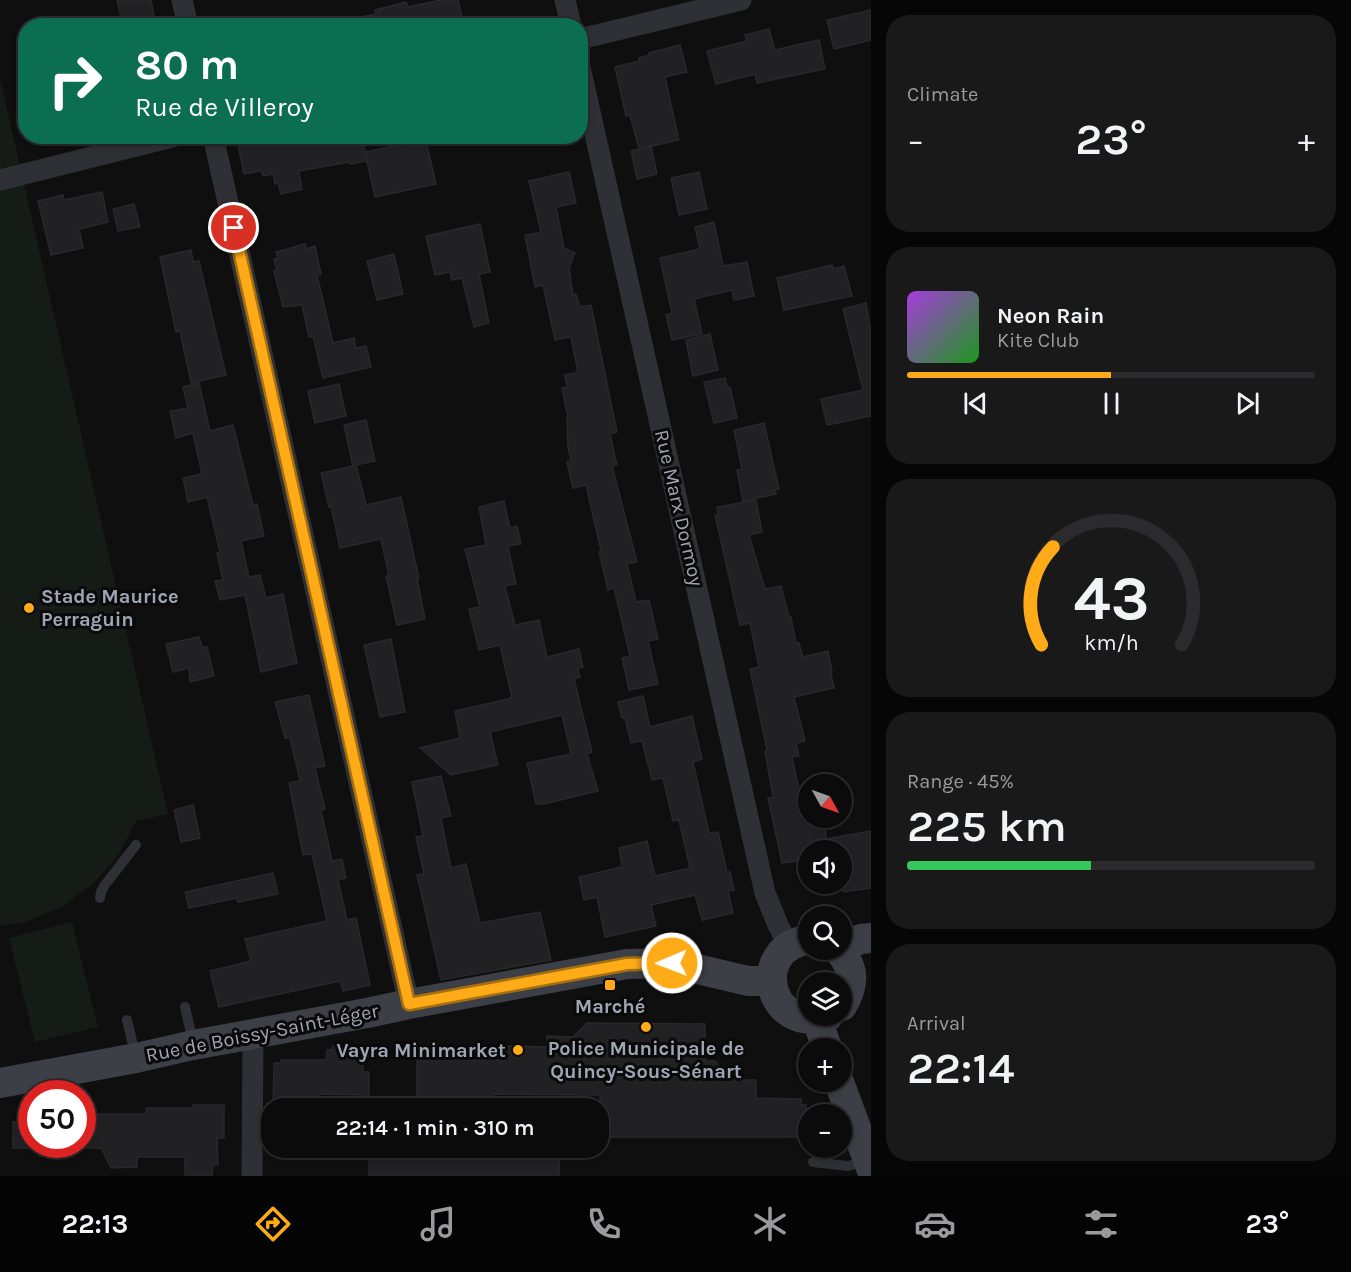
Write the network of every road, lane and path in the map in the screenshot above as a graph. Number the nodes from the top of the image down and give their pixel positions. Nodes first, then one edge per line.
1 (182, 0) edge
2 (565, 0) edge
3 (741, 0) edge
4 (186, 18) edge
5 (569, 18) edge
6 (588, 37) edge
7 (588, 103) edge
8 (144, 144) edge
9 (215, 144) edge
10 (0, 180) edge
11 (136, 845) dead end
12 (100, 898) dead end
13 (871, 938) edge
14 (798, 942) edge
15 (852, 942) edge
16 (798, 944) edge
17 (772, 981) junction
18 (409, 1004) junction
19 (185, 1007) dead end
20 (798, 1016) edge
21 (128, 1020) dead end
22 (253, 1034) junction
23 (193, 1045) junction
24 (136, 1058) junction
25 (0, 1083) edge
26 (842, 1092) edge
27 (813, 1162) dead end
28 (862, 1165) edge
29 (252, 1176) edge
30 (838, 1176) edge

1 - 4 street
2 - 5 street
3 - 6 street
7 - 14 street, Rue Marx Dormoy
8 - 10 street
9 - 18 street
11 - 12 lane
13 - 15 main road
16 - 17 main road
17 - 18 main road, Rue de Boissy-Saint-Léger
17 - 20 main road
18 - 22 main road, Rue de Boissy-Saint-Léger
19 - 23 lane
21 - 24 lane
22 - 23 main road, Rue de Boissy-Saint-Léger
22 - 29 street
23 - 24 main road, Rue de Boissy-Saint-Léger
24 - 25 main road, Rue de Boissy-Saint-Léger
26 - 28 main road
27 - 28 lane
28 - 30 lane

